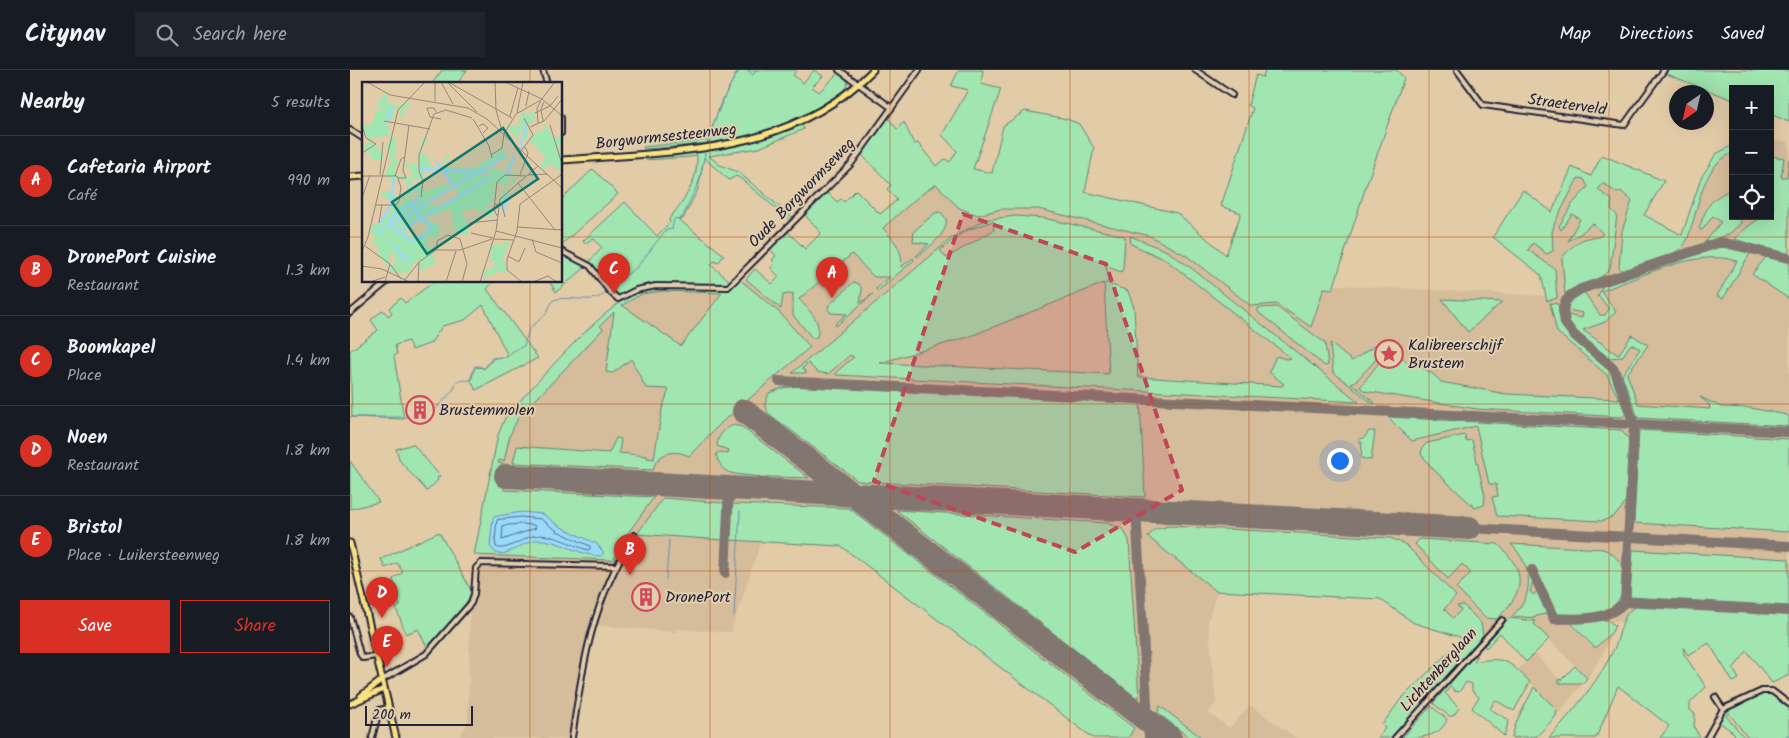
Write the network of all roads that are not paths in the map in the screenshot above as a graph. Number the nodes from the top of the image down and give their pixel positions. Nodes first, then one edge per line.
1 (543, 70) edge
2 (839, 70) edge
3 (873, 70) edge
4 (919, 70) edge
5 (1195, 70) edge
6 (1458, 70) edge
7 (1664, 70) edge
8 (547, 82) edge
9 (858, 83) junction
10 (1232, 95) dead end
11 (892, 108) junction
12 (350, 130) edge
13 (362, 138) edge
14 (562, 160) edge
15 (562, 252) edge
16 (387, 282) edge
17 (350, 312) edge
18 (634, 535) dead end
19 (350, 543) edge
20 (616, 566) junction
21 (350, 617) edge
22 (1502, 620) dead end
23 (376, 656) junction
24 (382, 680) junction
25 (384, 690) junction
26 (1715, 697) dead end
27 (359, 698) junction
28 (350, 704) edge
29 (1789, 704) edge
30 (389, 708) junction
31 (1723, 708) junction
32 (372, 738) edge
33 (396, 738) edge
34 (572, 738) edge
35 (1395, 738) edge
36 (1706, 738) edge

1 - 8 street
2 - 9 street
3 - 9 main road, Borgwormsesteenweg
4 - 11 street, Oude Borgwormseweg
5 - 10 street
6 - 7 street, Straeterveld
9 - 11 street
9 - 14 main road, Borgwormsesteenweg
11 - 15 street, Oude Borgwormseweg
12 - 13 street
16 - 17 street
18 - 20 street
19 - 23 main road
20 - 24 street
20 - 34 street
21 - 23 street
22 - 35 street, Lichtenberglaan
23 - 24 main road
24 - 25 main road
24 - 27 main road
25 - 27 main road
25 - 30 main road
26 - 31 street
27 - 28 main road
29 - 31 street
30 - 32 street
30 - 33 main road
31 - 36 street

